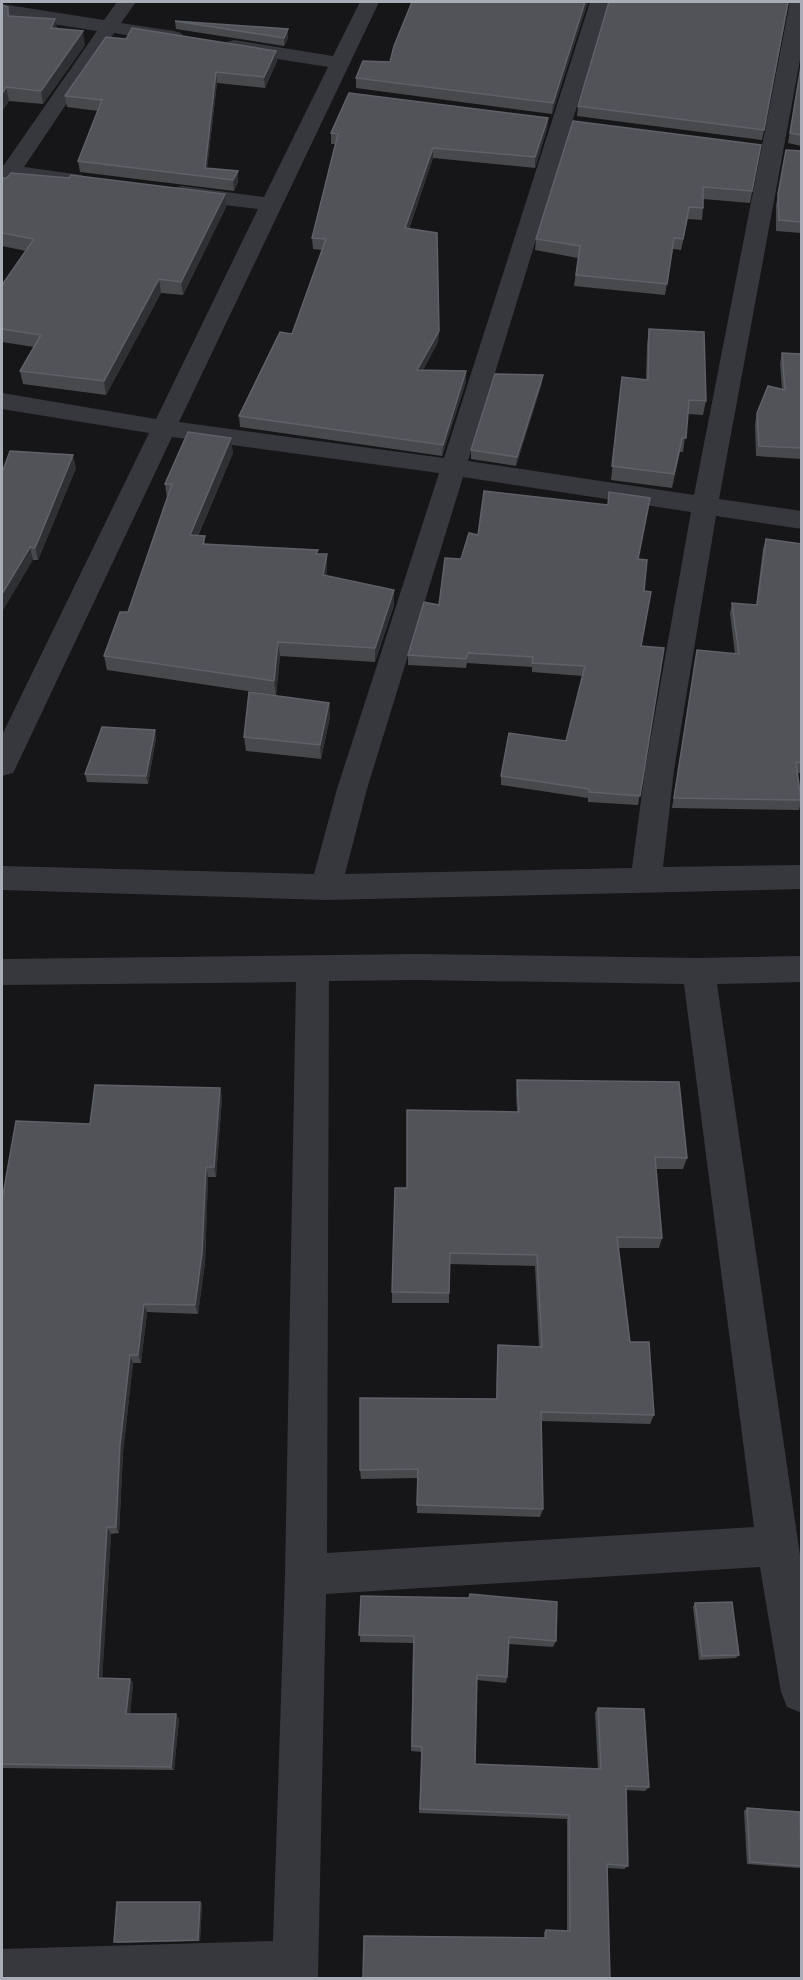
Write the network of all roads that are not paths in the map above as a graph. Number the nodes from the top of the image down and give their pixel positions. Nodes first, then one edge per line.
1 (126, 2) edge
2 (369, 2) edge
3 (600, 2) edge
4 (800, 2) edge
5 (2, 10) edge
6 (110, 27) junction
7 (190, 39) edge
8 (213, 43) edge
9 (339, 63) junction
10 (4, 176) edge
11 (100, 183) edge
12 (157, 190) edge
13 (271, 204) junction
14 (2, 401) edge
15 (165, 428) junction
16 (452, 467) junction
17 (706, 506) junction
18 (801, 520) edge
19 (2, 765) edge
20 (801, 877) edge
21 (2, 878) edge
22 (646, 880) junction
23 (326, 887) junction
24 (801, 969) edge
25 (313, 970) junction
26 (699, 971) junction
27 (2, 972) edge
28 (777, 1546) junction
29 (306, 1575) junction
30 (801, 1692) edge
31 (295, 1971) edge
32 (2, 1972) edge

1 - 6 street
2 - 9 street
3 - 16 street
4 - 17 street
5 - 6 street
6 - 7 street
6 - 10 street
8 - 9 street
9 - 13 street
10 - 11 street
12 - 13 street
13 - 15 street
14 - 15 street
15 - 16 street
15 - 19 street
16 - 17 street
16 - 23 street
17 - 18 street
17 - 22 street
20 - 22 street
21 - 23 street
22 - 23 street
24 - 26 street
25 - 26 street
25 - 27 street
25 - 29 street
26 - 28 street
28 - 29 street
28 - 30 street
29 - 31 street
31 - 32 street

